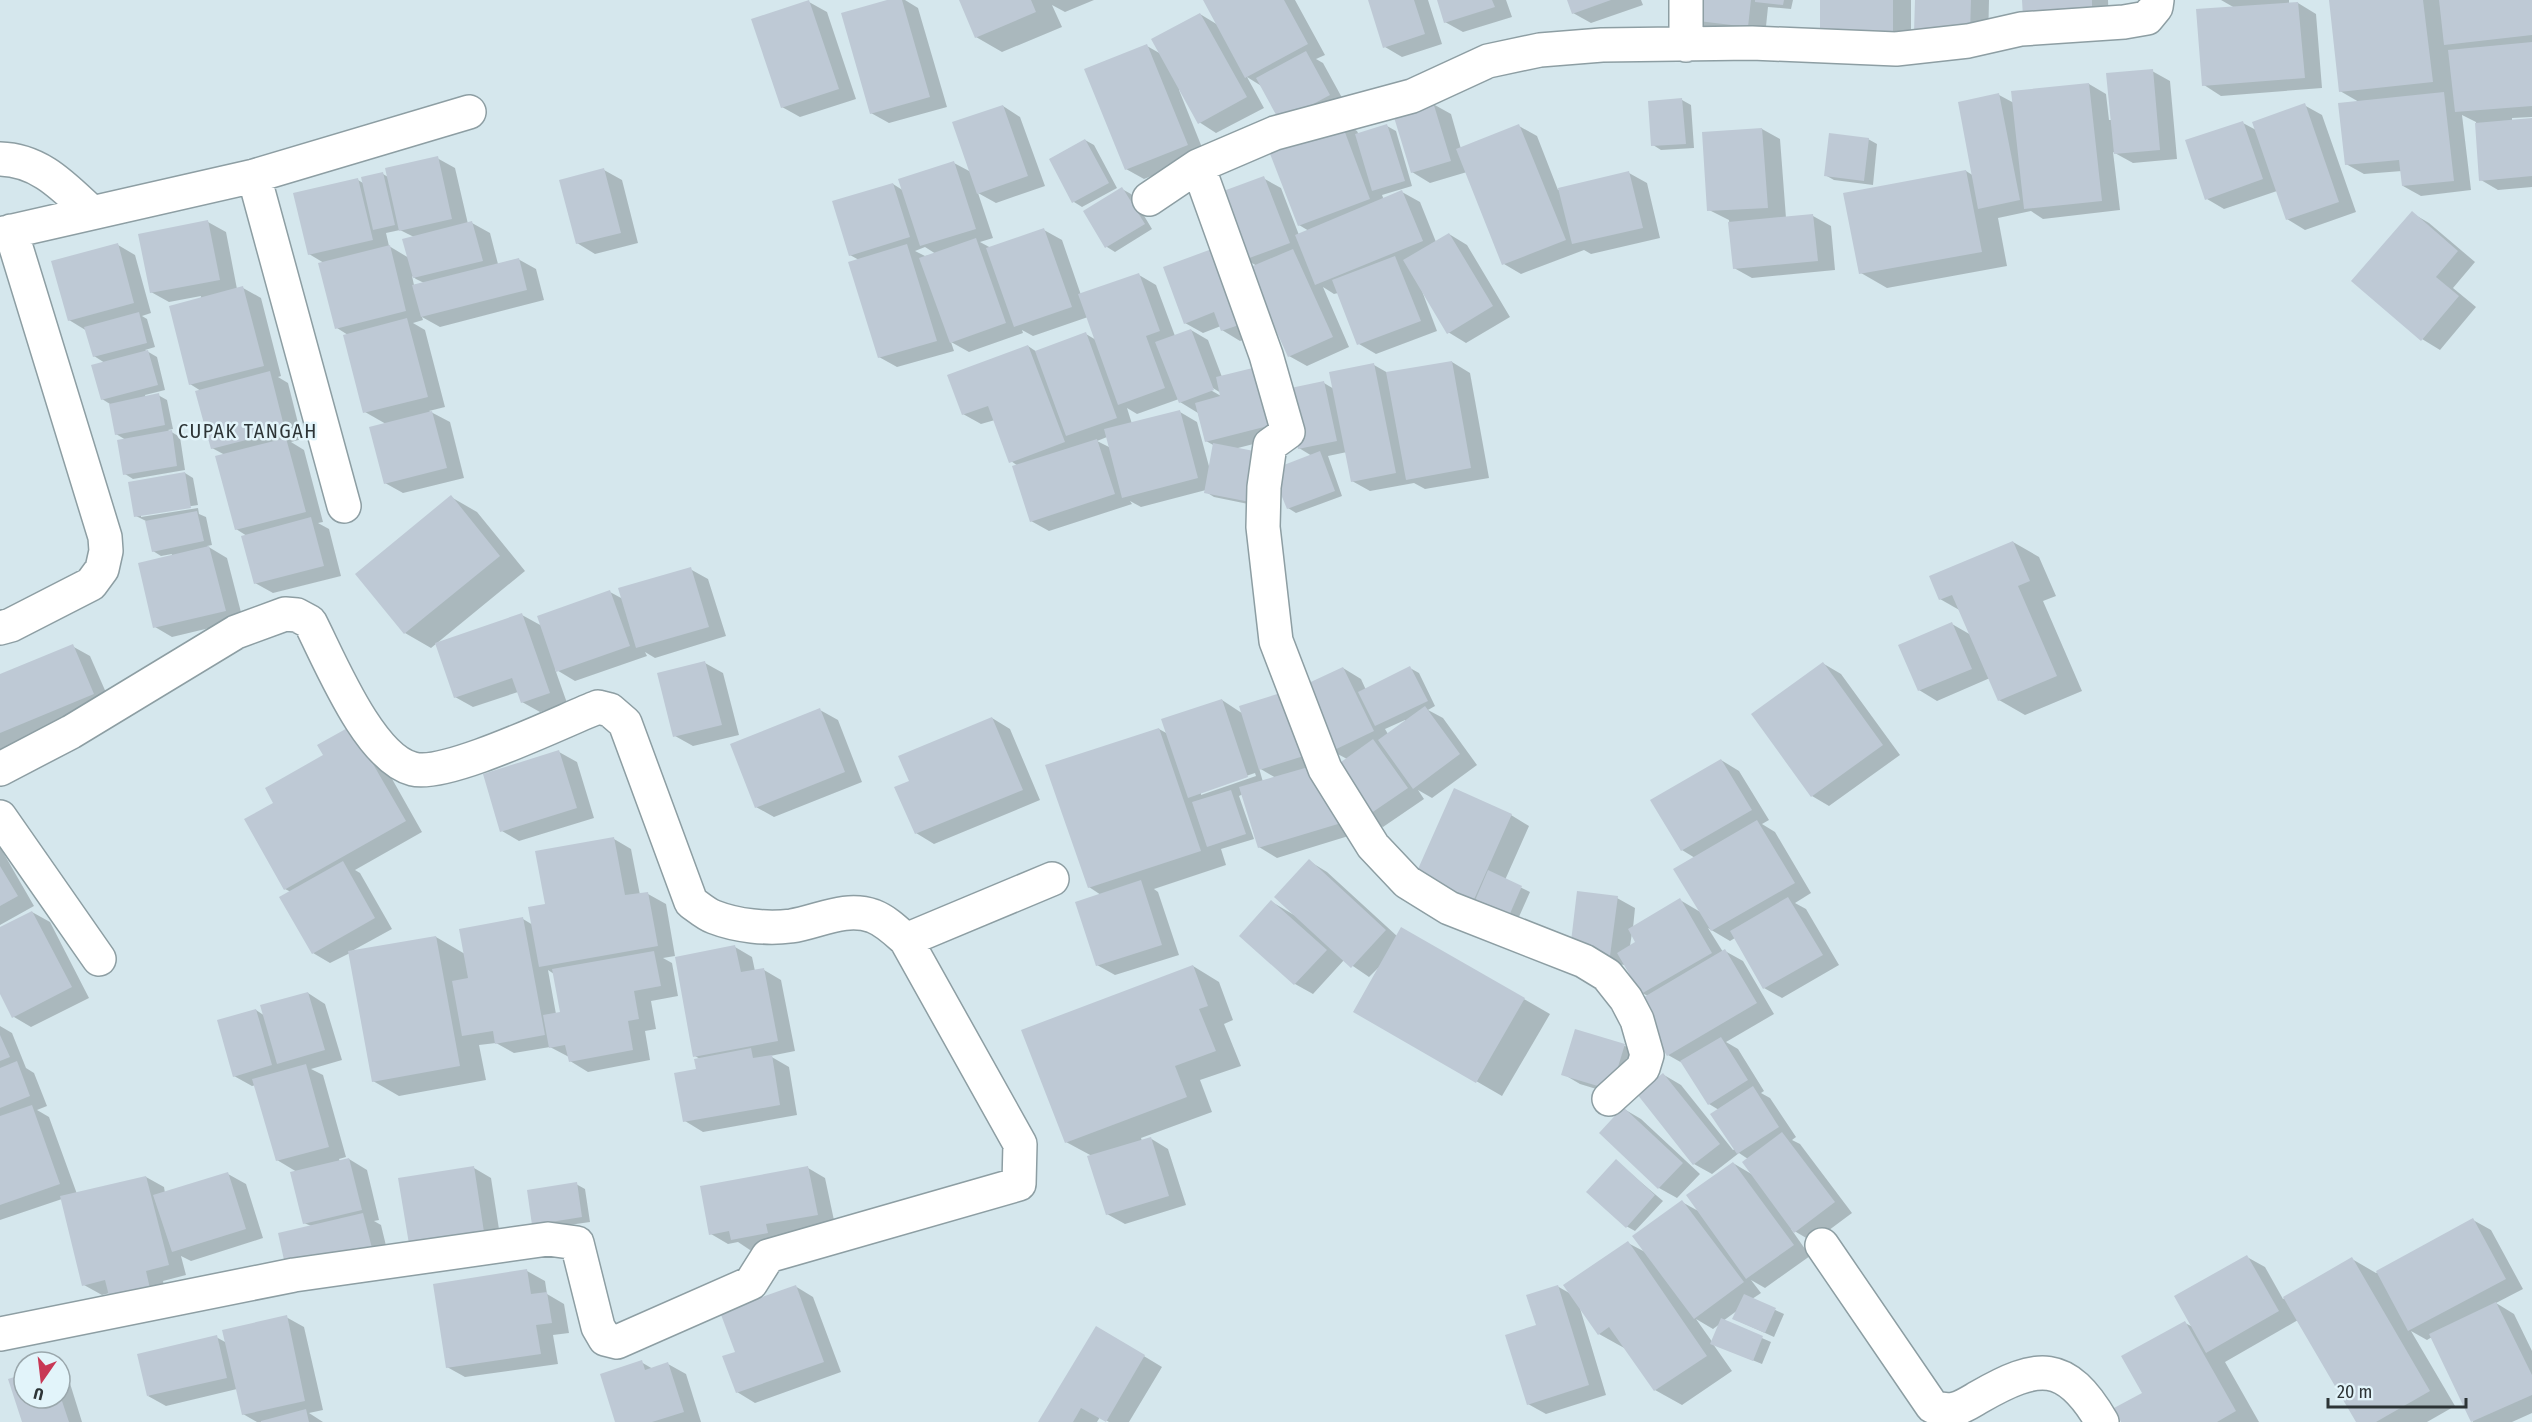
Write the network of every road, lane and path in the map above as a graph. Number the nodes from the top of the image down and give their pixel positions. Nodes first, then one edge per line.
1 (1686, 0) edge
2 (2157, 0) edge
3 (1686, 45) junction
4 (470, 112) dead end
5 (0, 159) edge
6 (1198, 166) junction
7 (254, 176) junction
8 (1149, 199) dead end
9 (92, 212) junction
10 (5, 233) edge
11 (344, 506) dead end
12 (0, 628) edge
13 (0, 769) edge
14 (0, 817) edge
15 (1052, 879) dead end
16 (906, 940) junction
17 (99, 959) dead end
18 (1609, 1099) dead end
19 (1822, 1245) dead end
20 (0, 1334) edge
21 (2102, 1422) edge

1 - 3 street
2 - 3 street
3 - 6 street
4 - 7 street
5 - 9 street
6 - 8 street
6 - 18 street
7 - 9 street
7 - 11 street
9 - 10 street
10 - 12 street
13 - 16 street
14 - 17 street
15 - 16 street
16 - 20 street
19 - 21 street

